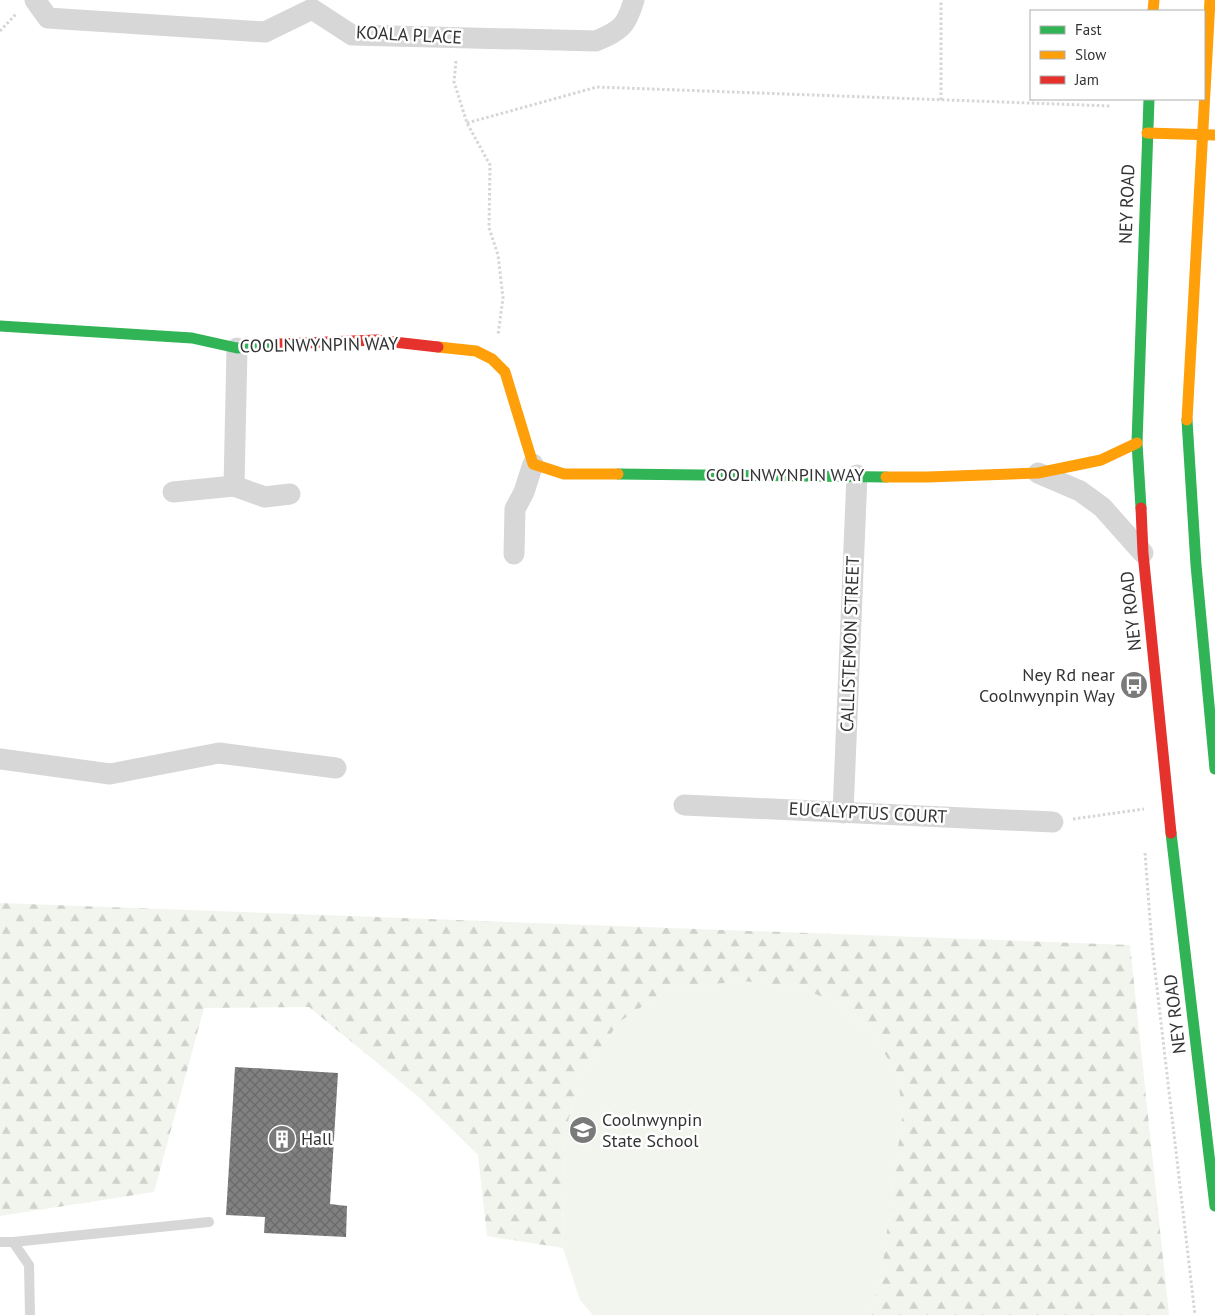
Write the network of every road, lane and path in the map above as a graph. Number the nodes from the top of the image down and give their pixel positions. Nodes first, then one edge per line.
1 (35, 0) edge
2 (634, 0) edge
3 (941, 0) edge
4 (1210, 0) edge
5 (312, 4) edge
6 (18, 12) dead end
7 (0, 31) edge
8 (457, 38) junction
9 (1205, 96) edge
10 (940, 100) junction
11 (1149, 100) edge
12 (1205, 100) edge
13 (1110, 106) dead end
14 (467, 123) junction
15 (1147, 133) junction
16 (1203, 135) junction
17 (1215, 135) edge
18 (0, 326) edge
19 (237, 348) junction
20 (492, 359) junction
21 (1137, 443) junction
22 (533, 464) junction
23 (1038, 473) junction
24 (857, 475) junction
25 (234, 486) junction
26 (173, 492) dead end
27 (290, 494) dead end
28 (1144, 553) junction
29 (514, 554) dead end
30 (0, 759) edge
31 (336, 768) dead end
32 (1215, 769) edge
33 (1141, 799) dead end
34 (684, 805) dead end
35 (1168, 806) junction
36 (1142, 809) junction
37 (844, 813) junction
38 (1143, 819) dead end
39 (1053, 822) joint
40 (1145, 848) dead end
41 (1213, 1174) edge
42 (1215, 1206) edge
43 (209, 1222) dead end
44 (0, 1242) edge
45 (13, 1242) junction
46 (30, 1315) edge
47 (1195, 1315) edge

1 - 5 street, KOALA PLACE
2 - 8 street, KOALA PLACE
3 - 10 path
4 - 9 main road
5 - 8 street, KOALA PLACE
6 - 7 path
8 - 14 path
10 - 13 path
10 - 14 path
11 - 15 main road, NEY ROAD
12 - 16 main road
14 - 20 path
15 - 16 main road
15 - 21 main road, NEY ROAD
16 - 17 main road
16 - 32 main road
18 - 19 main road, COOLNWYNPIN WAY
19 - 20 main road, COOLNWYNPIN WAY
19 - 25 street
20 - 22 main road
21 - 23 main road, COOLNWYNPIN WAY
21 - 28 main road, NEY ROAD
22 - 24 main road, COOLNWYNPIN WAY
22 - 29 street
23 - 24 main road, COOLNWYNPIN WAY
23 - 28 street, COOLNWYNPIN WAY
24 - 37 street, CALLISTEMON STREET
25 - 26 street
25 - 27 street
28 - 35 main road, NEY ROAD
30 - 31 street
33 - 36 path
34 - 37 street, EUCALYPTUS COURT
35 - 36 path
35 - 41 main road, NEY ROAD
36 - 38 path
36 - 39 path
37 - 39 street, EUCALYPTUS COURT
40 - 47 path
41 - 42 main road, NEY ROAD
43 - 45 lane
44 - 45 lane
45 - 46 lane

